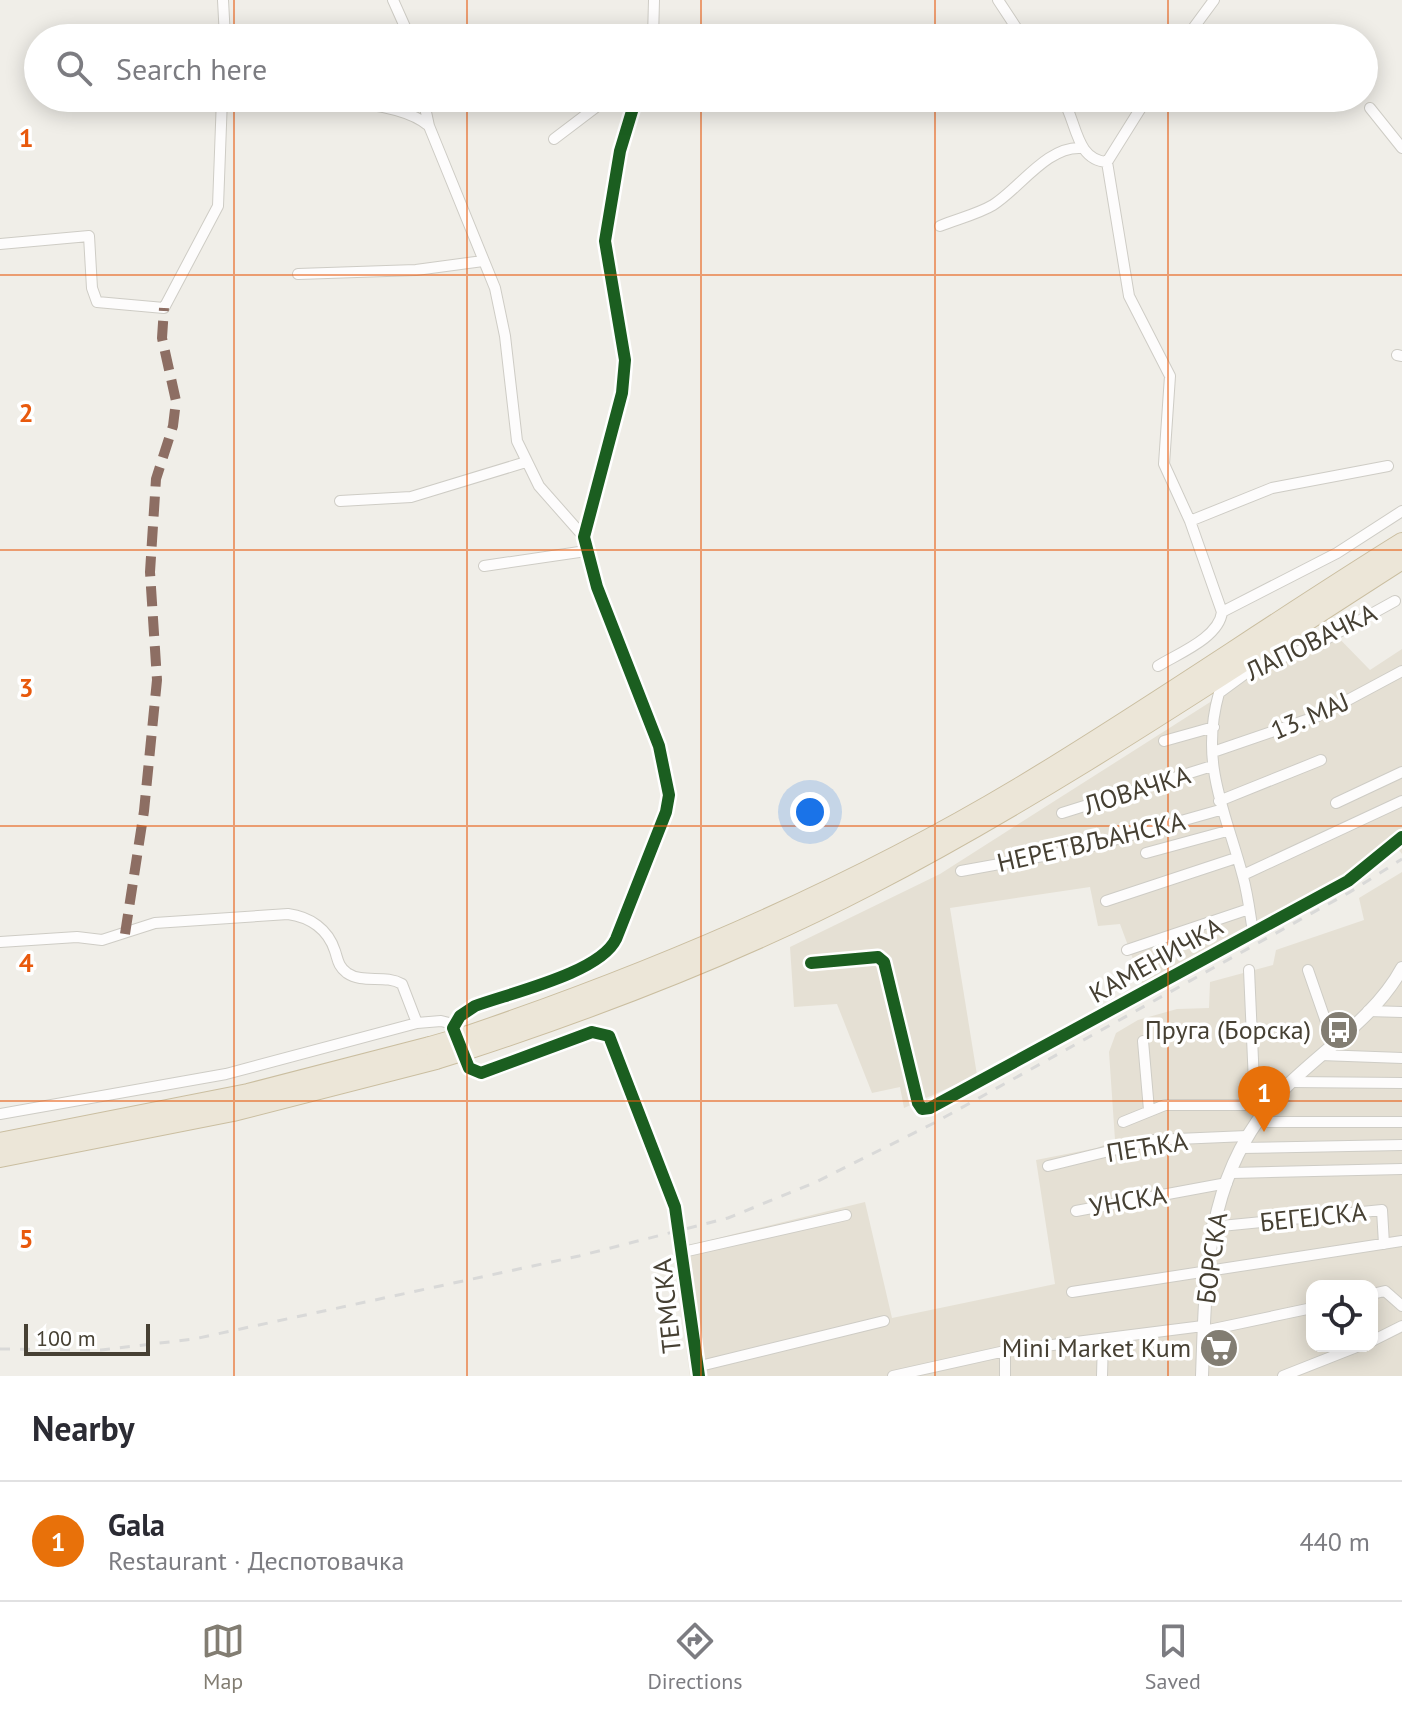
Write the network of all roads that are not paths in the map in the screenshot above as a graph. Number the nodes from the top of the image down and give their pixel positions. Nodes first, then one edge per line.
1 (223, 0) edge
2 (393, 0) edge
3 (654, 0) edge
4 (998, 0) edge
5 (1214, 0) edge
6 (224, 24) edge
7 (404, 24) edge
8 (653, 24) edge
9 (1014, 24) edge
10 (1196, 24) edge
11 (222, 112) edge
12 (395, 112) edge
13 (426, 112) edge
14 (590, 112) edge
15 (632, 112) edge
16 (1071, 112) edge
17 (1138, 112) edge
18 (1373, 112) edge
19 (429, 126) junction
20 (554, 139) dead end
21 (1081, 148) junction
22 (1402, 148) edge
23 (1107, 162) junction
24 (940, 226) dead end
25 (0, 244) edge
26 (483, 261) junction
27 (298, 274) dead end
28 (526, 462) junction
29 (1388, 466) dead end
30 (340, 501) dead end
31 (1402, 511) edge
32 (1190, 521) junction
33 (584, 537) junction
34 (1402, 542) edge
35 (586, 551) junction
36 (1402, 560) edge
37 (484, 566) dead end
38 (1395, 601) dead end
39 (1222, 612) junction
40 (1158, 666) dead end
41 (1402, 671) edge
42 (1214, 727) junction
43 (1164, 741) dead end
44 (1213, 752) junction
45 (1321, 760) dead end
46 (1212, 766) junction
47 (1402, 772) edge
48 (1402, 801) edge
49 (1336, 803) dead end
50 (1219, 806) junction
51 (1062, 813) dead end
52 (1227, 831) junction
53 (1402, 837) edge
54 (1146, 853) dead end
55 (1236, 858) junction
56 (961, 871) dead end
57 (1243, 875) junction
58 (1106, 901) dead end
59 (1249, 909) junction
60 (1253, 932) junction
61 (0, 942) edge
62 (1127, 950) dead end
63 (811, 963) dead end
64 (1402, 968) edge
65 (1249, 970) dead end
66 (1308, 970) dead end
67 (1368, 1011) junction
68 (1402, 1012) edge
69 (417, 1023) junction
70 (464, 1036) junction
71 (1143, 1041) dead end
72 (1333, 1042) junction
73 (433, 1053) junction
74 (1321, 1055) junction
75 (1402, 1058) edge
76 (1291, 1082) junction
77 (1402, 1083) edge
78 (1149, 1110) junction
79 (1258, 1112) junction
80 (0, 1114) edge
81 (1123, 1122) dead end
82 (1402, 1122) edge
83 (0, 1142) edge
84 (1244, 1142) junction
85 (1402, 1145) edge
86 (0, 1158) edge
87 (1048, 1166) dead end
88 (1402, 1169) edge
89 (1229, 1178) junction
90 (1076, 1211) dead end
91 (846, 1215) dead end
92 (1211, 1227) junction
93 (1402, 1241) edge
94 (1384, 1244) junction
95 (683, 1252) junction
96 (1206, 1271) junction
97 (1072, 1292) dead end
98 (1378, 1293) edge
99 (1402, 1306) edge
100 (1306, 1309) edge
101 (884, 1321) dead end
102 (1402, 1326) edge
103 (1203, 1329) junction
104 (1378, 1338) edge
105 (1103, 1340) junction
106 (1005, 1351) junction
107 (1344, 1352) edge
108 (698, 1372) edge
109 (893, 1376) edge
110 (1005, 1376) edge
111 (1102, 1376) edge
112 (1202, 1376) edge
113 (1283, 1376) edge

1 - 6 street
2 - 7 street
3 - 8 street
4 - 9 street
5 - 10 street
11 - 25 street
12 - 19 street
13 - 19 street
14 - 20 street
15 - 33 street
16 - 21 street
17 - 23 street
18 - 22 street
19 - 26 street
21 - 23 street
21 - 24 street
23 - 32 street
26 - 27 street
26 - 28 street
28 - 30 street
28 - 33 street
29 - 32 street
31 - 39 street
32 - 39 street
33 - 35 street
34 - 70 highway
35 - 37 street
35 - 70 street
36 - 70 highway
38 - 42 street, ЛАПОВАЧКА
39 - 40 street
41 - 44 street, 13. МАЈ
42 - 43 street
42 - 44 street, ЛАПОВАЧКА
44 - 46 street, ЛАПОВАЧКА
45 - 50 street, НЕРЕТВЉАНСКА
46 - 50 street, ЛАПОВАЧКА
46 - 51 street, ЛОВАЧКА
47 - 49 street
48 - 57 street
50 - 52 street, ЛАПОВАЧКА
50 - 56 street, НЕРЕТВЉАНСКА
52 - 54 street
52 - 55 street, ЛАПОВАЧКА
53 - 60 street, КАМЕНИЧКА
55 - 57 street, ЛАПОВАЧКА
55 - 58 street
57 - 59 street, ЛАПОВАЧКА
59 - 60 street, ЛАПОВАЧКА
59 - 62 street
60 - 63 street, КАМЕНИЧКА
61 - 69 street
64 - 67 street, БОРСКА
65 - 79 street
66 - 72 street
67 - 68 street
67 - 72 street, БОРСКА
69 - 70 street
69 - 80 street
70 - 73 highway, bridge
70 - 95 street, ТЕМСКА
71 - 78 street
72 - 74 street, БОРСКА
73 - 83 highway
73 - 86 highway
74 - 75 street
74 - 76 street, БОРСКА
76 - 77 street
76 - 79 street, БОРСКА
78 - 79 street
78 - 81 street
79 - 82 street
79 - 84 street, БОРСКА
84 - 85 street, ПЕЋКА
84 - 87 street, ПЕЋКА
84 - 89 street, БОРСКА
88 - 89 street, УНСКА
89 - 90 street, УНСКА
89 - 92 street, БОРСКА
91 - 95 street
92 - 94 street, БЕГЕЈСКА
92 - 96 street, БОРСКА
93 - 94 street
94 - 96 street
95 - 108 street, ТЕМСКА
96 - 97 street
96 - 103 street, БОРСКА
98 - 99 street
100 - 103 street
101 - 108 street
102 - 104 street
103 - 105 street
103 - 112 street, БОРСКА
105 - 106 street
105 - 111 street
106 - 109 street
106 - 110 street
107 - 113 street

